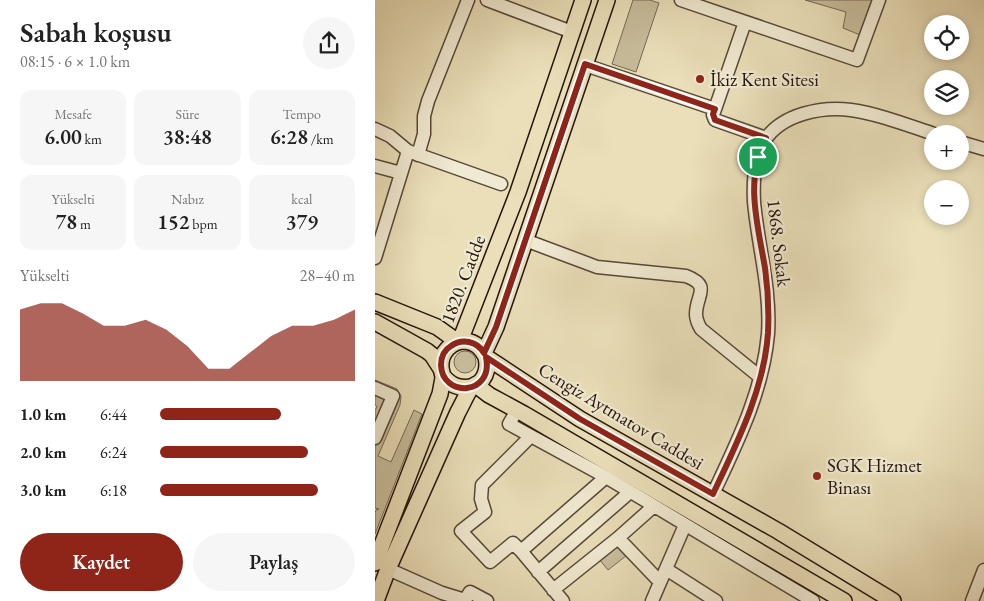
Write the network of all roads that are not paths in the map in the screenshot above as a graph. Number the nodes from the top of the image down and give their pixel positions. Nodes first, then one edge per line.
1 (467, 0) edge
2 (487, 0) edge
3 (583, 0) edge
4 (607, 0) edge
5 (681, 0) edge
6 (879, 0) edge
7 (745, 22) junction
8 (572, 32) junction
9 (585, 64) junction
10 (715, 109) junction
11 (375, 130) edge
12 (924, 131) edge
13 (766, 138) junction
14 (969, 145) edge
15 (984, 149) edge
16 (413, 153) junction
17 (375, 166) edge
18 (401, 174) junction
19 (501, 184) dead end
20 (525, 240) junction
21 (376, 250) edge
22 (375, 302) edge
23 (375, 322) edge
24 (459, 342) junction
25 (485, 355) junction
26 (442, 372) junction
27 (760, 377) junction
28 (474, 386) junction
29 (375, 388) edge
30 (517, 410) junction
31 (531, 436) junction
32 (375, 438) edge
33 (606, 477) junction
34 (630, 492) junction
35 (713, 494) junction
36 (654, 506) junction
37 (685, 525) junction
38 (618, 538) junction
39 (521, 551) junction
40 (381, 566) edge
41 (666, 569) junction
42 (984, 570) edge
43 (538, 572) junction
44 (660, 582) junction
45 (553, 590) junction
46 (437, 597) edge
47 (377, 601) edge
48 (465, 601) edge
49 (487, 601) edge
50 (563, 601) edge
51 (653, 601) edge
52 (716, 601) edge
53 (813, 601) edge
54 (844, 601) edge
55 (893, 601) edge
56 (972, 601) edge

1 - 16 street
2 - 8 street
3 - 8 main road, 1820. Cadde
4 - 9 main road, 1820. Cadde
5 - 7 street
6 - 7 street
7 - 10 street
8 - 24 main road, 1820. Cadde
9 - 10 street
9 - 20 main road, 1820. Cadde
10 - 13 street
11 - 16 street
12 - 13 street
13 - 27 street, 1868. Sokak
14 - 15 street
16 - 18 street
16 - 19 street
17 - 18 street
18 - 21 street
20 - 25 main road, 1820. Cadde
20 - 27 street
22 - 24 main road, Cengiz Aytmatov Caddesi
23 - 26 main road
24 - 25 main road, Cengiz Aytmatov Caddesi
24 - 26 main road, 1820. Cadde
25 - 28 main road, 1820. Cadde
25 - 35 main road, Cengiz Aytmatov Caddesi
26 - 28 main road
26 - 40 main road, 1820. Cadde
27 - 35 street, 1868. Sokak
28 - 30 main road
28 - 40 main road, 1820. Cadde
29 - 32 street
30 - 31 street
30 - 54 main road
31 - 33 street
31 - 39 street
33 - 34 street
33 - 39 street
34 - 36 street
34 - 43 street
35 - 55 main road, Cengiz Aytmatov Caddesi
36 - 37 street
36 - 38 street
37 - 41 street
37 - 53 street
38 - 44 street
38 - 45 street
39 - 43 street
40 - 46 street
40 - 47 main road, 1820. Cadde
41 - 44 street
41 - 52 street
42 - 56 street
43 - 45 street
44 - 51 street
45 - 50 street
46 - 48 street
48 - 49 street

